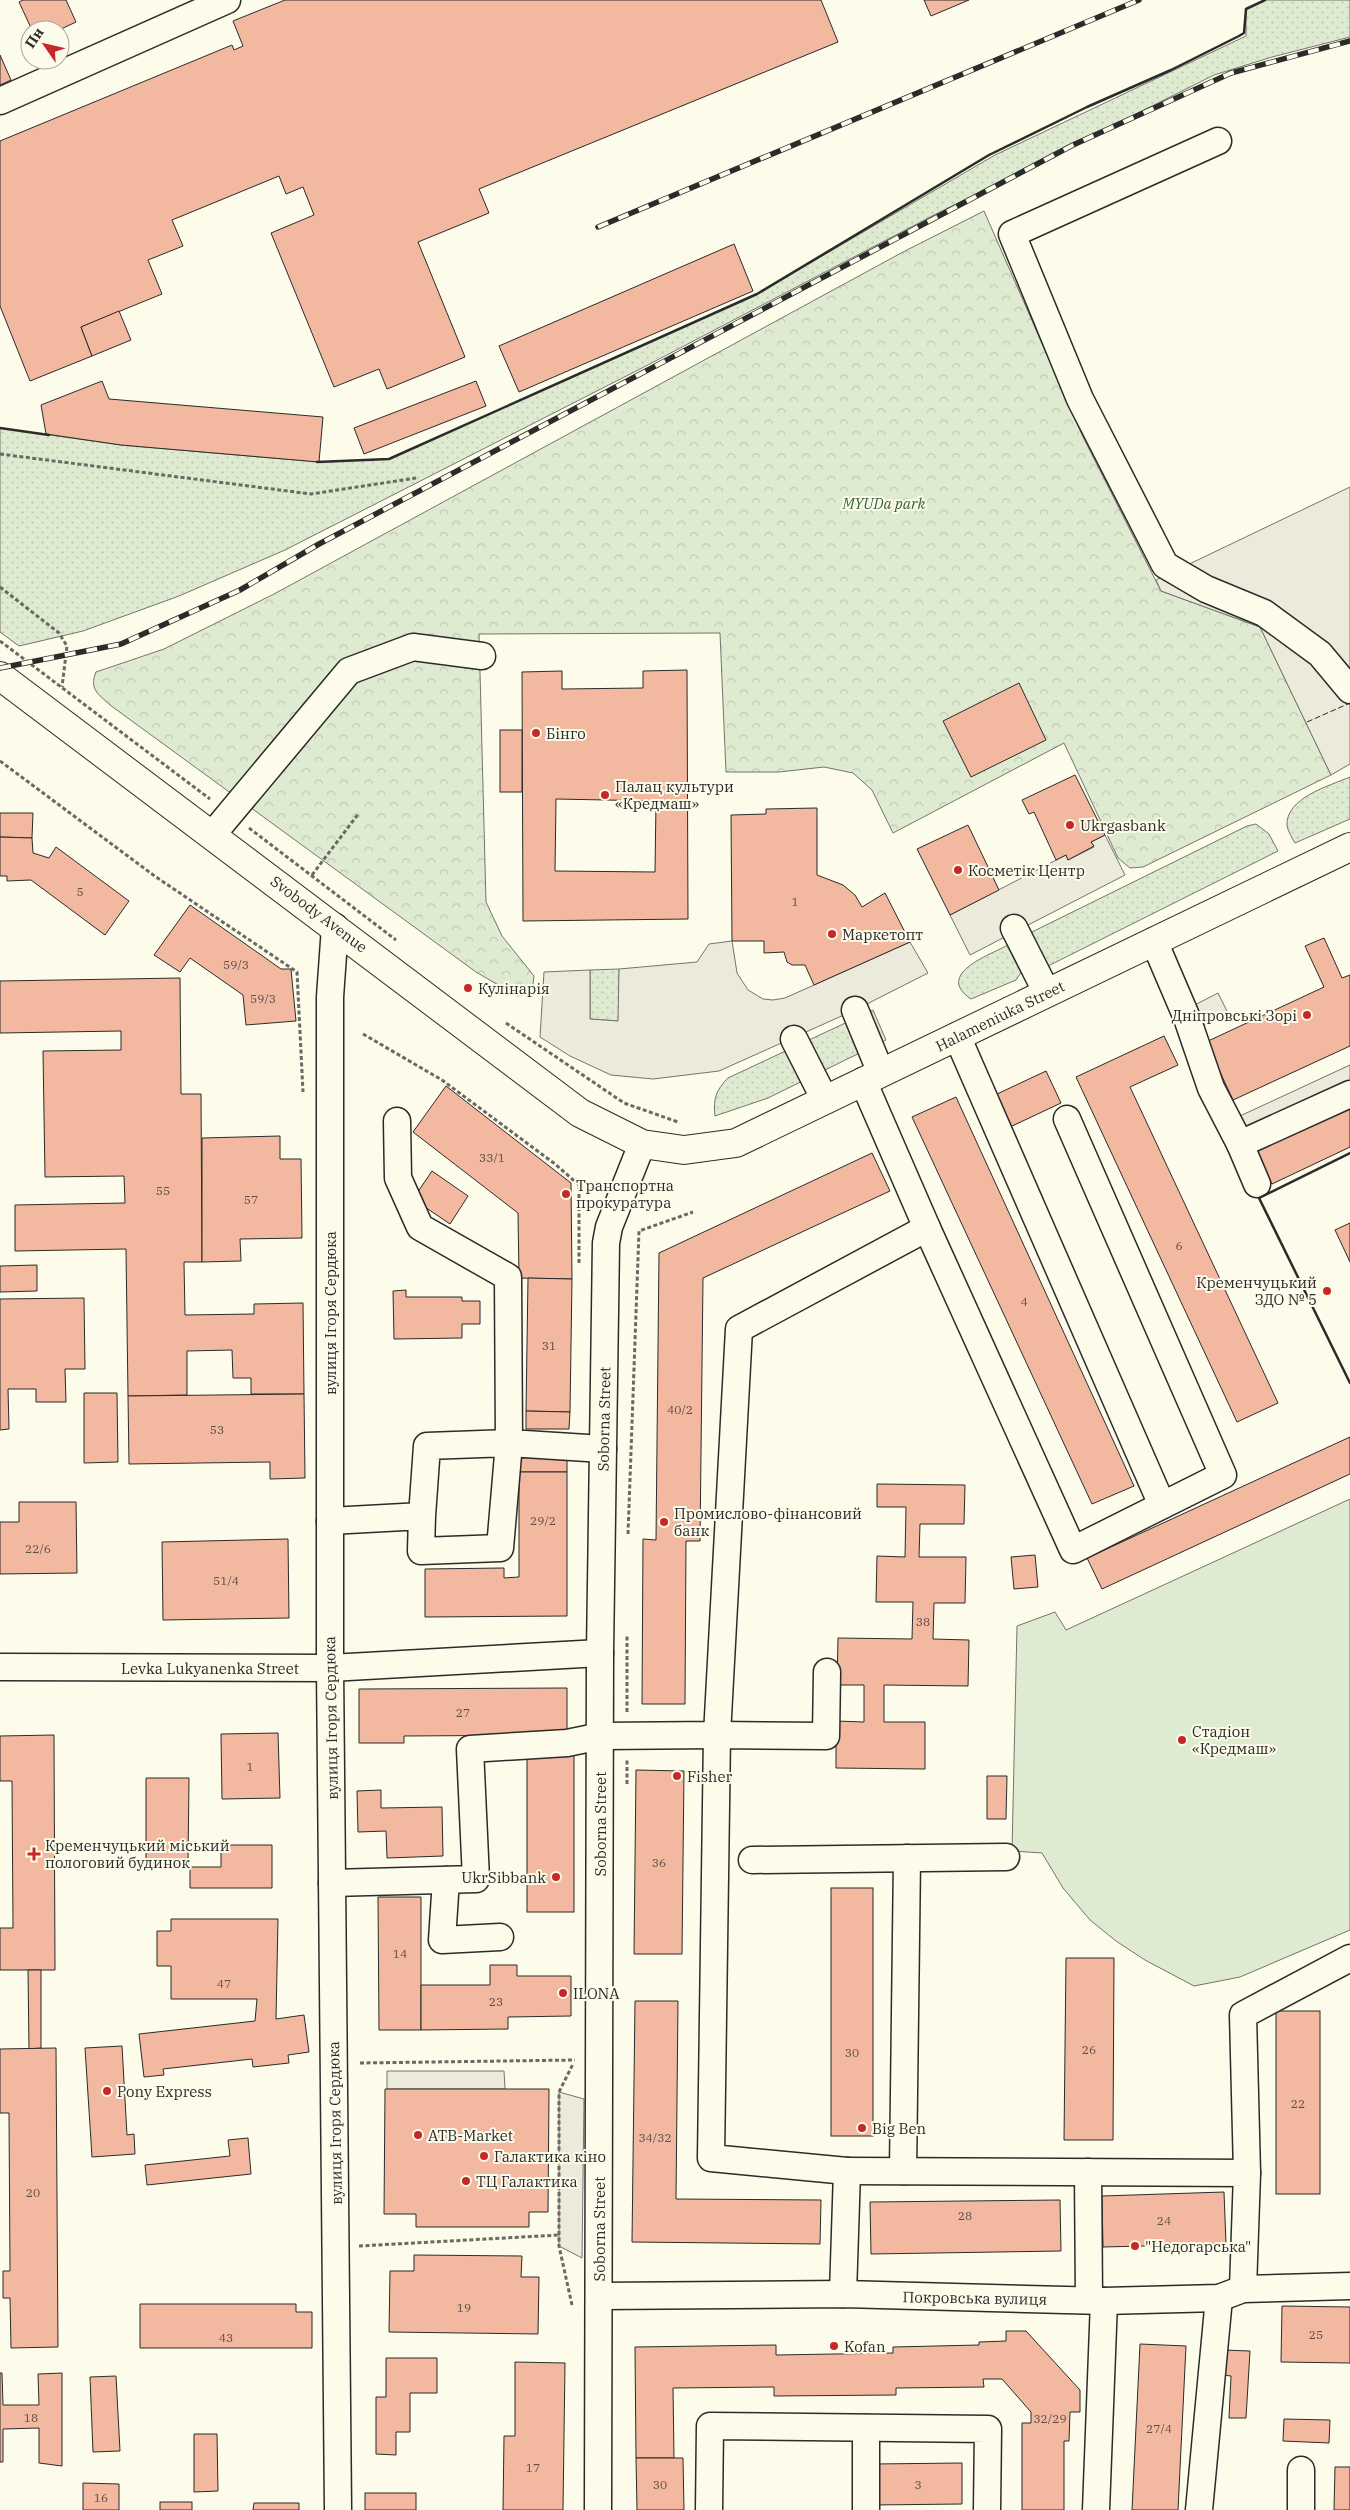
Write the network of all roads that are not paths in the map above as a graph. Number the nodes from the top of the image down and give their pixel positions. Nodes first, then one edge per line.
1 (227, 0) edge
2 (0, 101) edge
3 (1218, 141) dead end
4 (482, 656) dead end
5 (6, 686) edge
6 (1350, 690) edge
7 (212, 835) junction
8 (1350, 847) edge
9 (335, 927) junction
10 (1014, 928) dead end
11 (1154, 941) junction
12 (1047, 993) junction
13 (855, 1010) dead end
14 (957, 1036) junction
15 (794, 1039) dead end
16 (872, 1077) junction
17 (1350, 1094) edge
18 (825, 1100) junction
19 (1067, 1119) dead end
20 (397, 1120) dead end
21 (642, 1144) junction
22 (1240, 1144) junction
23 (1257, 1184) dead end
24 (927, 1228) junction
25 (508, 1443) junction
26 (603, 1449) junction
27 (1162, 1505) junction
28 (422, 1516) junction
29 (330, 1521) junction
30 (600, 1653) junction
31 (0, 1667) edge
32 (330, 1668) junction
33 (827, 1672) dead end
34 (717, 1735) junction
35 (601, 1736) junction
36 (1006, 1857) dead end
37 (907, 1858) junction
38 (752, 1860) dead end
39 (446, 1880) junction
40 (332, 1883) junction
41 (500, 1937) dead end
42 (1350, 1958) edge
43 (847, 2171) junction
44 (903, 2171) junction
45 (1088, 2172) junction
46 (1247, 2173) junction
47 (1350, 2286) edge
48 (1243, 2289) junction
49 (843, 2294) junction
50 (599, 2296) junction
51 (1218, 2298) junction
52 (1096, 2301) junction
53 (866, 2428) junction
54 (1301, 2470) dead end
55 (338, 2510) edge
56 (598, 2510) edge
57 (709, 2510) edge
58 (866, 2510) edge
59 (987, 2510) edge
60 (1096, 2510) edge
61 (1199, 2510) edge
62 (1301, 2510) edge

1 - 2 street
3 - 6 street
4 - 7 street
5 - 7 highway, Svobody Avenue
7 - 9 highway, Svobody Avenue
8 - 11 highway, Halameniuka Street
9 - 21 highway, Svobody Avenue
9 - 29 street, вулиця Ігоря Сердюка
10 - 12 street
11 - 12 highway, Halameniuka Street
11 - 22 street
12 - 14 highway, Halameniuka Street
13 - 16 street
14 - 16 highway, Halameniuka Street
14 - 27 street
15 - 18 street
16 - 18 highway, Halameniuka Street
16 - 24 street
17 - 22 street
18 - 21 highway, Halameniuka Street
19 - 27 street
20 - 25 street
21 - 26 street, Soborna Street
22 - 23 street
24 - 27 street
24 - 34 street
25 - 26 street
25 - 28 street
25 - 28 street
26 - 30 street, Soborna Street
28 - 29 street
29 - 32 street, вулиця Ігоря Сердюка
30 - 32 street, Levka Lukyanenka Street
30 - 35 street, Soborna Street
31 - 32 street, Levka Lukyanenka Street
32 - 40 street, вулиця Ігоря Сердюка
33 - 34 street
34 - 35 street
34 - 43 street
35 - 39 street
35 - 50 street, Soborna Street
36 - 37 street
37 - 38 street
37 - 44 street
39 - 40 street
39 - 41 street
40 - 55 street, вулиця Ігоря Сердюка
42 - 46 street
43 - 44 street
43 - 49 street
44 - 45 street
45 - 46 street
45 - 52 street
46 - 48 street
47 - 48 street, Покровська вулиця
48 - 51 street, Покровська вулиця
49 - 50 street, Покровська вулиця
49 - 52 street, Покровська вулиця
50 - 56 street, Soborna Street
51 - 52 street, Покровська вулиця
51 - 61 street
52 - 60 street
53 - 57 street
53 - 58 street
53 - 59 street
54 - 62 street

